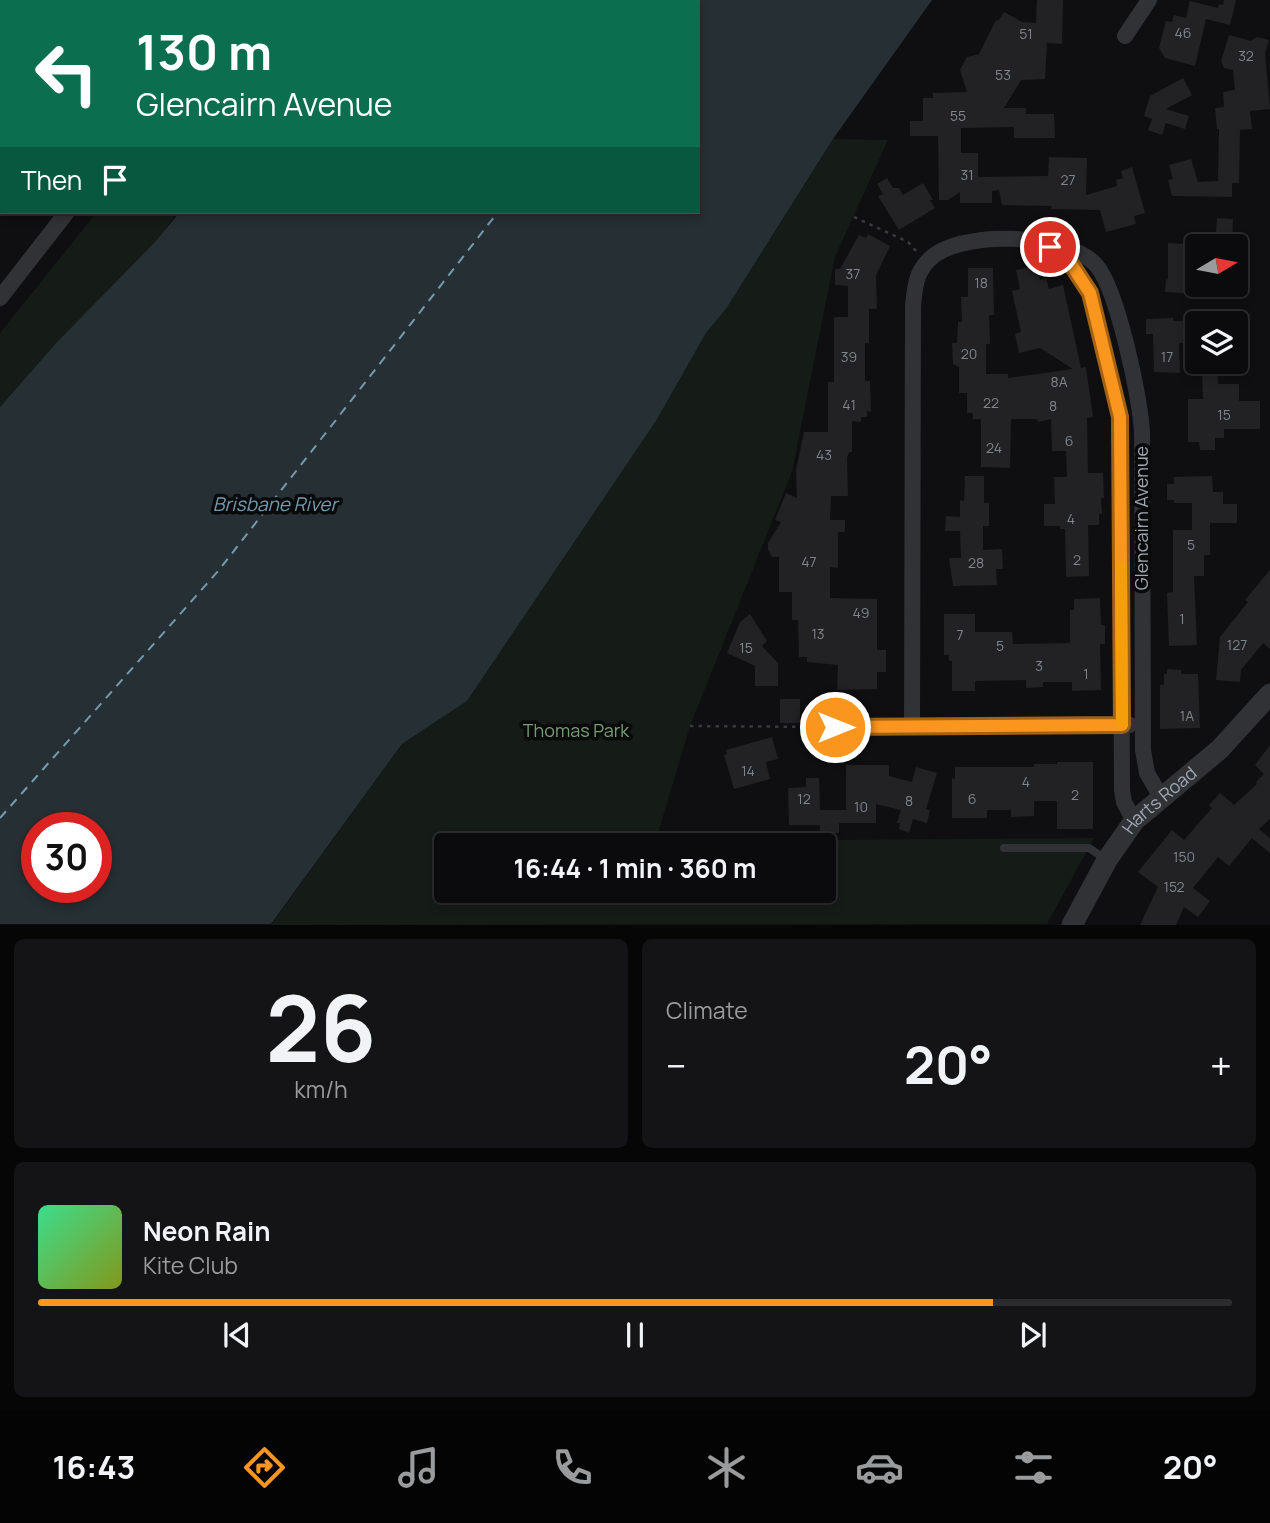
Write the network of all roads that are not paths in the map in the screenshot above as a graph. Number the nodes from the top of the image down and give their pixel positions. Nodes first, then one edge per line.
1 (1149, 0) edge
2 (1125, 37) dead end
3 (57, 216) edge
4 (1038, 242) junction
5 (0, 298) edge
6 (1270, 694) edge
7 (1122, 725) junction
8 (1143, 725) junction
9 (827, 727) road end
10 (912, 727) junction
11 (1161, 797) junction
12 (1134, 821) junction
13 (1003, 848) dead end
14 (1107, 860) junction
15 (1072, 925) edge

1 - 2 street
3 - 5 street
4 - 7 street, Glencairn Avenue
4 - 8 street, Glencairn Avenue
4 - 10 street, Glencairn Avenue
6 - 11 street, Harts Road
7 - 8 street
7 - 10 street
7 - 12 street, Glencairn Avenue
8 - 11 street, Glencairn Avenue
9 - 10 street
11 - 12 street, Harts Road
12 - 14 street, Harts Road
13 - 14 lane
14 - 15 street, Harts Road

